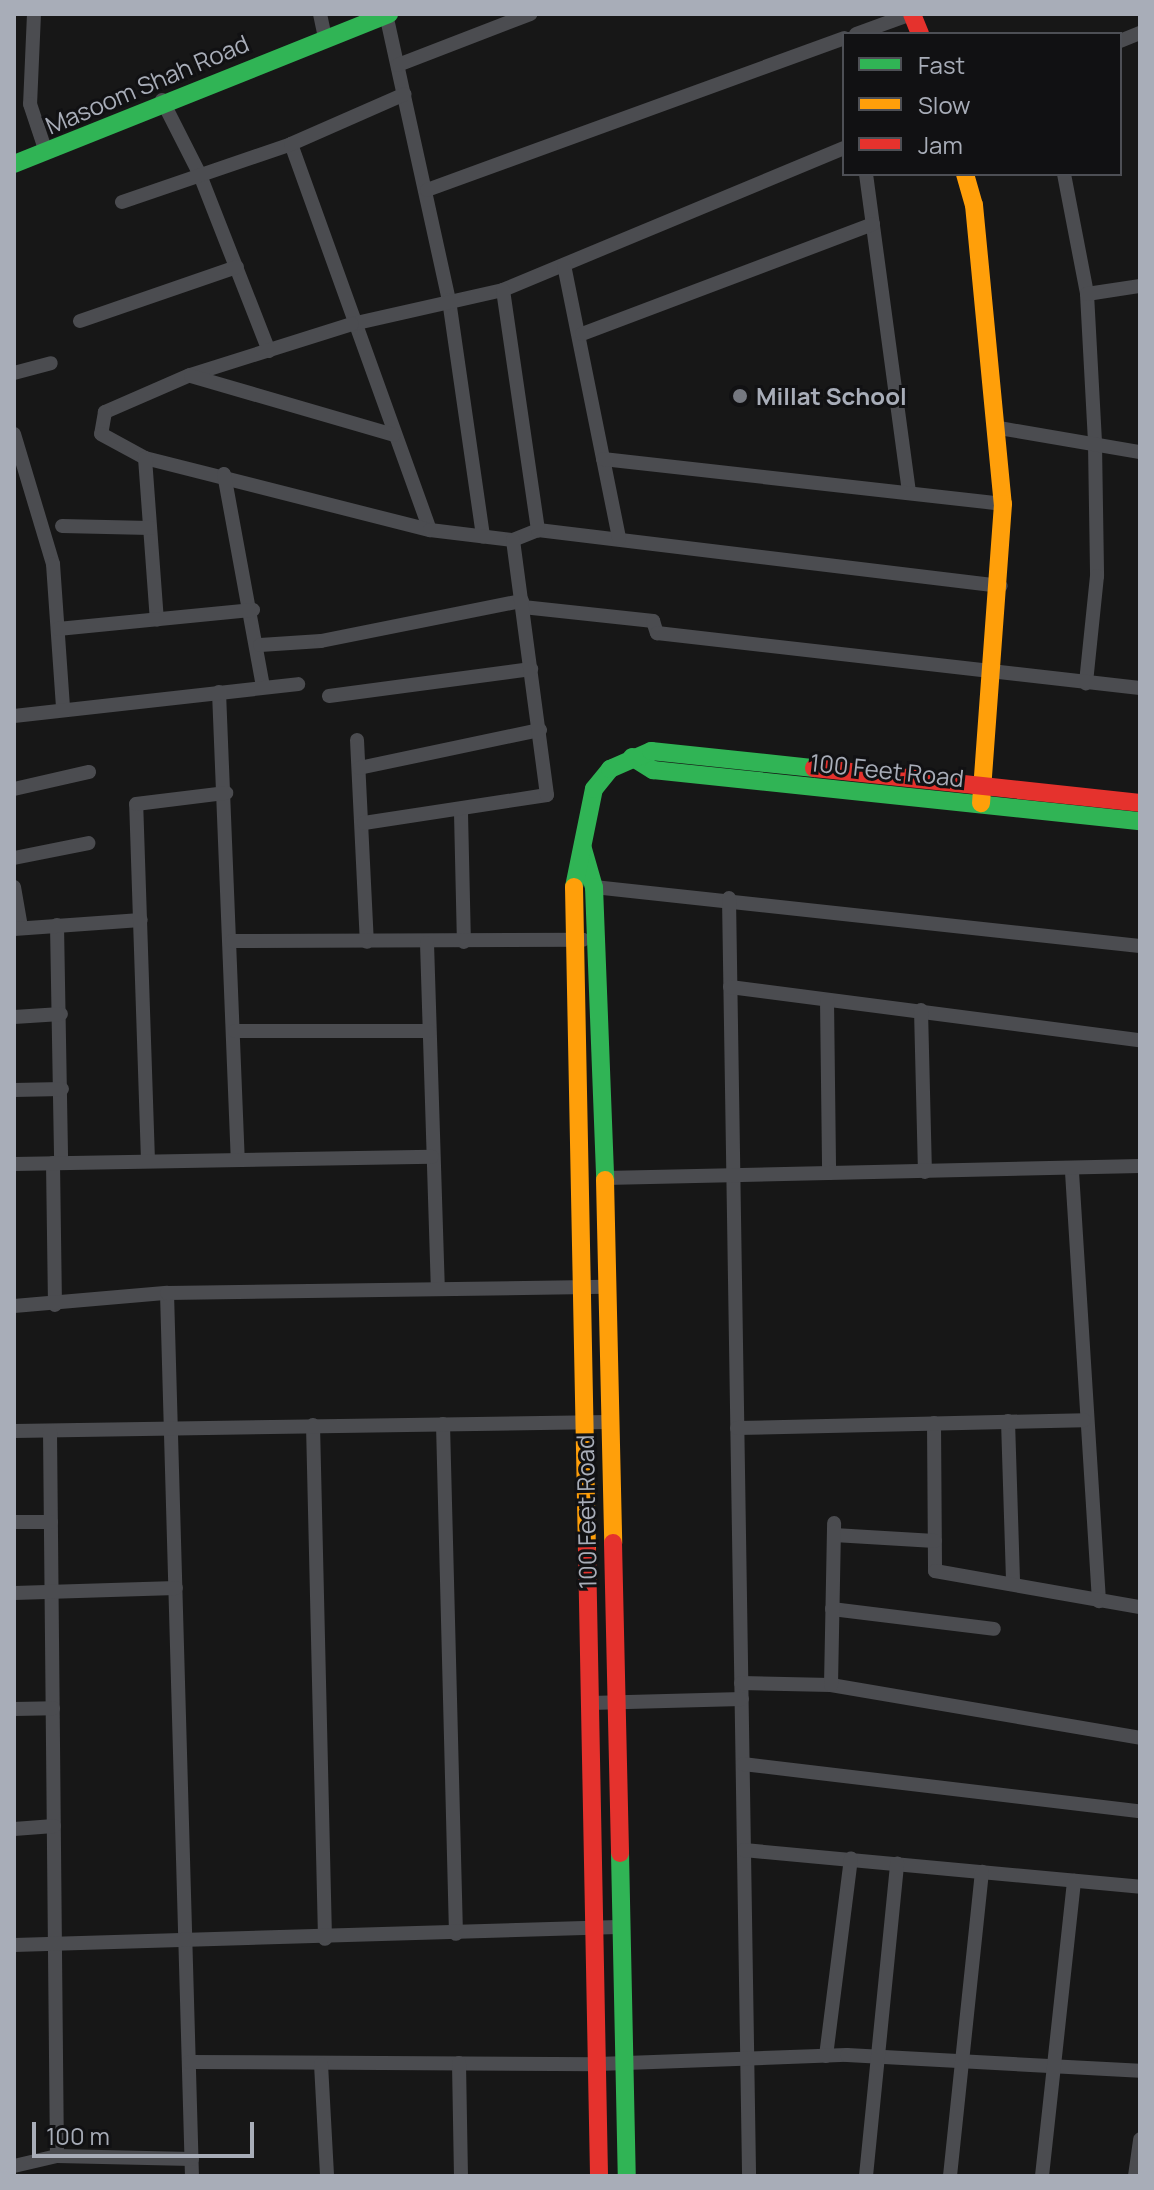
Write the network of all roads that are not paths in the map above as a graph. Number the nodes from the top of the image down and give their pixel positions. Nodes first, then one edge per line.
1 (34, 14) edge
2 (320, 14) edge
3 (387, 14) edge
4 (530, 14) edge
5 (911, 14) edge
6 (862, 32) edge
7 (325, 37) junction
8 (842, 39) edge
9 (398, 65) junction
10 (405, 94) junction
11 (162, 100) junction
12 (291, 144) junction
13 (842, 149) edge
14 (46, 152) junction
15 (14, 164) edge
16 (200, 175) junction
17 (866, 176) edge
18 (965, 176) edge
19 (1064, 176) edge
20 (427, 190) junction
21 (122, 202) dead end
22 (873, 224) junction
23 (564, 265) junction
24 (237, 267) junction
25 (1140, 286) edge
26 (503, 290) junction
27 (1087, 294) junction
28 (449, 300) junction
29 (80, 321) dead end
30 (352, 324) junction
31 (582, 334) junction
32 (269, 351) junction
33 (51, 363) dead end
34 (14, 373) edge
35 (190, 375) junction
36 (999, 428) junction
37 (14, 434) edge
38 (394, 435) junction
39 (1095, 444) junction
40 (1140, 452) edge
41 (145, 458) junction
42 (603, 459) junction
43 (224, 474) junction
44 (909, 491) junction
45 (1003, 504) junction
46 (62, 526) dead end
47 (150, 528) junction
48 (430, 530) junction
49 (538, 530) junction
50 (483, 537) junction
51 (619, 539) junction
52 (513, 540) junction
53 (1001, 586) junction
54 (522, 604) junction
55 (253, 610) junction
56 (157, 620) junction
57 (58, 629) junction
58 (260, 645) junction
59 (531, 669) junction
60 (994, 672) junction
61 (1086, 683) junction
62 (298, 684) dead end
63 (263, 686) junction
64 (1140, 688) edge
65 (219, 692) junction
66 (329, 696) dead end
67 (63, 707) junction
68 (14, 716) edge
69 (540, 730) junction
70 (357, 740) dead end
71 (632, 757) junction
72 (359, 768) junction
73 (89, 772) dead end
74 (983, 784) junction
75 (14, 789) edge
76 (226, 793) junction
77 (981, 803) junction
78 (1140, 803) edge
79 (461, 813) junction
80 (1140, 821) edge
81 (364, 823) junction
82 (89, 843) dead end
83 (583, 849) junction
84 (14, 858) edge
85 (14, 887) edge
86 (594, 887) junction
87 (729, 898) junction
88 (141, 920) junction
89 (57, 925) junction
90 (17, 928) edge
91 (596, 940) junction
92 (232, 941) junction
93 (575, 941) junction
94 (367, 942) junction
95 (464, 942) junction
96 (427, 943) junction
97 (1140, 946) edge
98 (730, 987) junction
99 (827, 1000) junction
100 (921, 1010) junction
101 (61, 1014) junction
102 (14, 1017) edge
103 (235, 1031) junction
104 (429, 1031) junction
105 (1140, 1040) edge
106 (62, 1089) junction
107 (14, 1090) edge
108 (432, 1157) junction
109 (238, 1158) junction
110 (148, 1161) junction
111 (57, 1163) junction
112 (14, 1164) edge
113 (1140, 1166) edge
114 (925, 1172) junction
115 (1072, 1172) junction
116 (829, 1173) junction
117 (733, 1176) junction
118 (605, 1178) junction
119 (438, 1286) junction
120 (579, 1286) junction
121 (606, 1287) junction
122 (167, 1293) junction
123 (55, 1305) junction
124 (14, 1306) edge
125 (1084, 1420) junction
126 (1008, 1421) junction
127 (608, 1422) junction
128 (581, 1423) junction
129 (934, 1423) junction
130 (443, 1424) junction
131 (313, 1425) junction
132 (737, 1428) junction
133 (172, 1429) junction
134 (14, 1431) edge
135 (50, 1431) junction
136 (14, 1522) edge
137 (51, 1522) junction
138 (935, 1541) junction
139 (1013, 1584) junction
140 (176, 1588) junction
141 (52, 1592) junction
142 (14, 1593) edge
143 (1099, 1601) junction
144 (1140, 1607) edge
145 (832, 1609) junction
146 (994, 1629) dead end
147 (741, 1683) junction
148 (831, 1685) junction
149 (742, 1699) junction
150 (614, 1702) junction
151 (590, 1703) junction
152 (53, 1708) junction
153 (14, 1709) edge
154 (1140, 1738) edge
155 (743, 1764) junction
156 (1140, 1811) edge
157 (54, 1826) junction
158 (14, 1829) edge
159 (744, 1850) junction
160 (851, 1859) junction
161 (897, 1864) junction
162 (982, 1872) junction
163 (1074, 1881) junction
164 (1140, 1887) edge
165 (596, 1927) junction
166 (618, 1927) junction
167 (456, 1934) junction
168 (183, 1937) junction
169 (325, 1939) junction
170 (14, 1945) edge
171 (55, 1945) junction
172 (826, 2056) junction
173 (877, 2057) junction
174 (625, 2061) junction
175 (747, 2061) junction
176 (189, 2062) junction
177 (961, 2062) junction
178 (459, 2063) junction
179 (321, 2064) junction
180 (598, 2064) junction
181 (1057, 2068) junction
182 (1140, 2071) edge
183 (1140, 2139) edge
184 (57, 2156) junction
185 (192, 2159) junction
186 (14, 2166) edge
187 (192, 2176) edge
188 (327, 2176) edge
189 (461, 2176) edge
190 (599, 2176) edge
191 (627, 2176) edge
192 (749, 2176) edge
193 (866, 2176) edge
194 (950, 2176) edge
195 (1042, 2176) edge
196 (1135, 2176) edge

1 - 14 street
2 - 7 street
3 - 7 main road, Masoom Shah Road
3 - 9 street
4 - 9 street
5 - 6 street
7 - 11 main road, Masoom Shah Road
8 - 20 street
9 - 10 street
10 - 12 street
10 - 20 street
11 - 14 main road, Masoom Shah Road
11 - 16 street
12 - 16 street
12 - 30 street
13 - 23 street
14 - 15 main road, Masoom Shah Road
16 - 21 street
16 - 24 street
17 - 22 street
18 - 36 main road
19 - 27 street
20 - 28 street
22 - 31 street
22 - 44 street
23 - 26 street
23 - 31 street
24 - 29 street
24 - 32 street
25 - 27 street
26 - 28 street
26 - 49 street
27 - 39 street
28 - 30 street
28 - 50 street
30 - 32 street
30 - 38 street
31 - 42 street
32 - 35 street
33 - 34 street
35 - 38 street
35 - 41 street
36 - 39 street
36 - 45 main road
37 - 57 street
38 - 48 street
39 - 40 street
39 - 61 street
41 - 43 street
41 - 47 street
42 - 44 street
42 - 51 street
43 - 48 street
43 - 55 street
44 - 45 street
45 - 53 main road
46 - 47 street
47 - 56 street
48 - 50 street
49 - 51 street
49 - 52 street
50 - 52 street
51 - 53 street
52 - 54 street
53 - 60 main road
54 - 58 street
54 - 59 street
54 - 60 street
55 - 56 street
55 - 58 street
56 - 57 street
57 - 67 street
58 - 63 street
59 - 66 street
59 - 69 street
60 - 61 street
60 - 74 main road
61 - 64 street
62 - 63 street
63 - 65 street
65 - 67 street
65 - 76 street
67 - 68 street
69 - 72 street
69 - 79 street
70 - 72 street
71 - 74 main road, 100 Feet Road
71 - 77 main road, 100 Feet Road
71 - 83 main road, 100 Feet Road
72 - 81 street
73 - 75 street
74 - 77 main road
74 - 78 main road, 100 Feet Road
76 - 88 street
76 - 92 street
77 - 80 main road, 100 Feet Road
79 - 81 street
79 - 95 street
81 - 94 street
82 - 84 street
83 - 86 main road, 100 Feet Road
83 - 93 main road, 100 Feet Road
85 - 90 street
86 - 87 street
86 - 91 main road, 100 Feet Road
87 - 97 street
87 - 98 street
88 - 89 street
88 - 110 street
89 - 90 street
89 - 101 street
91 - 93 street
91 - 118 main road, 100 Feet Road
92 - 94 street
92 - 103 street
93 - 95 street
93 - 120 main road, 100 Feet Road
94 - 96 street
95 - 96 street
96 - 104 street
98 - 99 street
98 - 117 street
99 - 100 street
99 - 116 street
100 - 105 street
100 - 114 street
101 - 102 street
101 - 106 street
103 - 104 street
103 - 109 street
104 - 108 street
106 - 107 street
106 - 111 street
108 - 109 street
108 - 119 street
109 - 110 street
110 - 111 street
111 - 112 street
111 - 123 street
113 - 115 street
114 - 115 street
114 - 116 street
115 - 125 street
116 - 117 street
117 - 118 street
117 - 132 street
118 - 121 main road, 100 Feet Road
119 - 120 street
119 - 122 street
120 - 121 street
120 - 128 main road, 100 Feet Road
121 - 127 main road, 100 Feet Road
122 - 123 street
122 - 133 street
123 - 124 street
125 - 126 street
125 - 143 street
126 - 129 street
126 - 139 street
127 - 128 street
127 - 150 main road, 100 Feet Road
128 - 130 street
128 - 151 main road, 100 Feet Road
129 - 132 street
129 - 138 street
130 - 131 street
130 - 167 street
131 - 133 street
131 - 169 street
132 - 147 street
133 - 135 street
133 - 140 street
134 - 135 street
135 - 137 street
136 - 137 street
137 - 141 street
138 - 139 street
138 - 145 street
139 - 143 street
140 - 141 street
140 - 168 street
141 - 142 street
141 - 152 street
143 - 144 street
145 - 146 street
145 - 148 street
147 - 148 street
147 - 149 street
148 - 154 street
149 - 150 street
149 - 155 street
150 - 151 street
150 - 166 main road, 100 Feet Road
151 - 165 main road, 100 Feet Road
152 - 153 street
152 - 157 street
155 - 156 street
155 - 159 street
157 - 158 street
157 - 171 street
159 - 160 street
159 - 175 street
160 - 161 street
160 - 172 street
161 - 162 street
161 - 173 street
162 - 163 street
162 - 177 street
163 - 164 street
163 - 181 street
165 - 166 street
165 - 167 street
165 - 180 main road, 100 Feet Road
166 - 174 main road, 100 Feet Road
167 - 169 street
168 - 169 street
168 - 171 street
168 - 176 street
170 - 171 street
171 - 184 street
172 - 173 street
172 - 175 street
173 - 177 street
173 - 193 street
174 - 175 street
174 - 180 street
174 - 191 main road, 100 Feet Road
175 - 192 street
176 - 179 street
176 - 185 street
177 - 181 street
177 - 194 street
178 - 179 street
178 - 180 street
178 - 189 street
179 - 188 street
180 - 190 main road, 100 Feet Road
181 - 182 street
181 - 195 street
183 - 196 street
184 - 185 street
184 - 186 street
185 - 187 street

